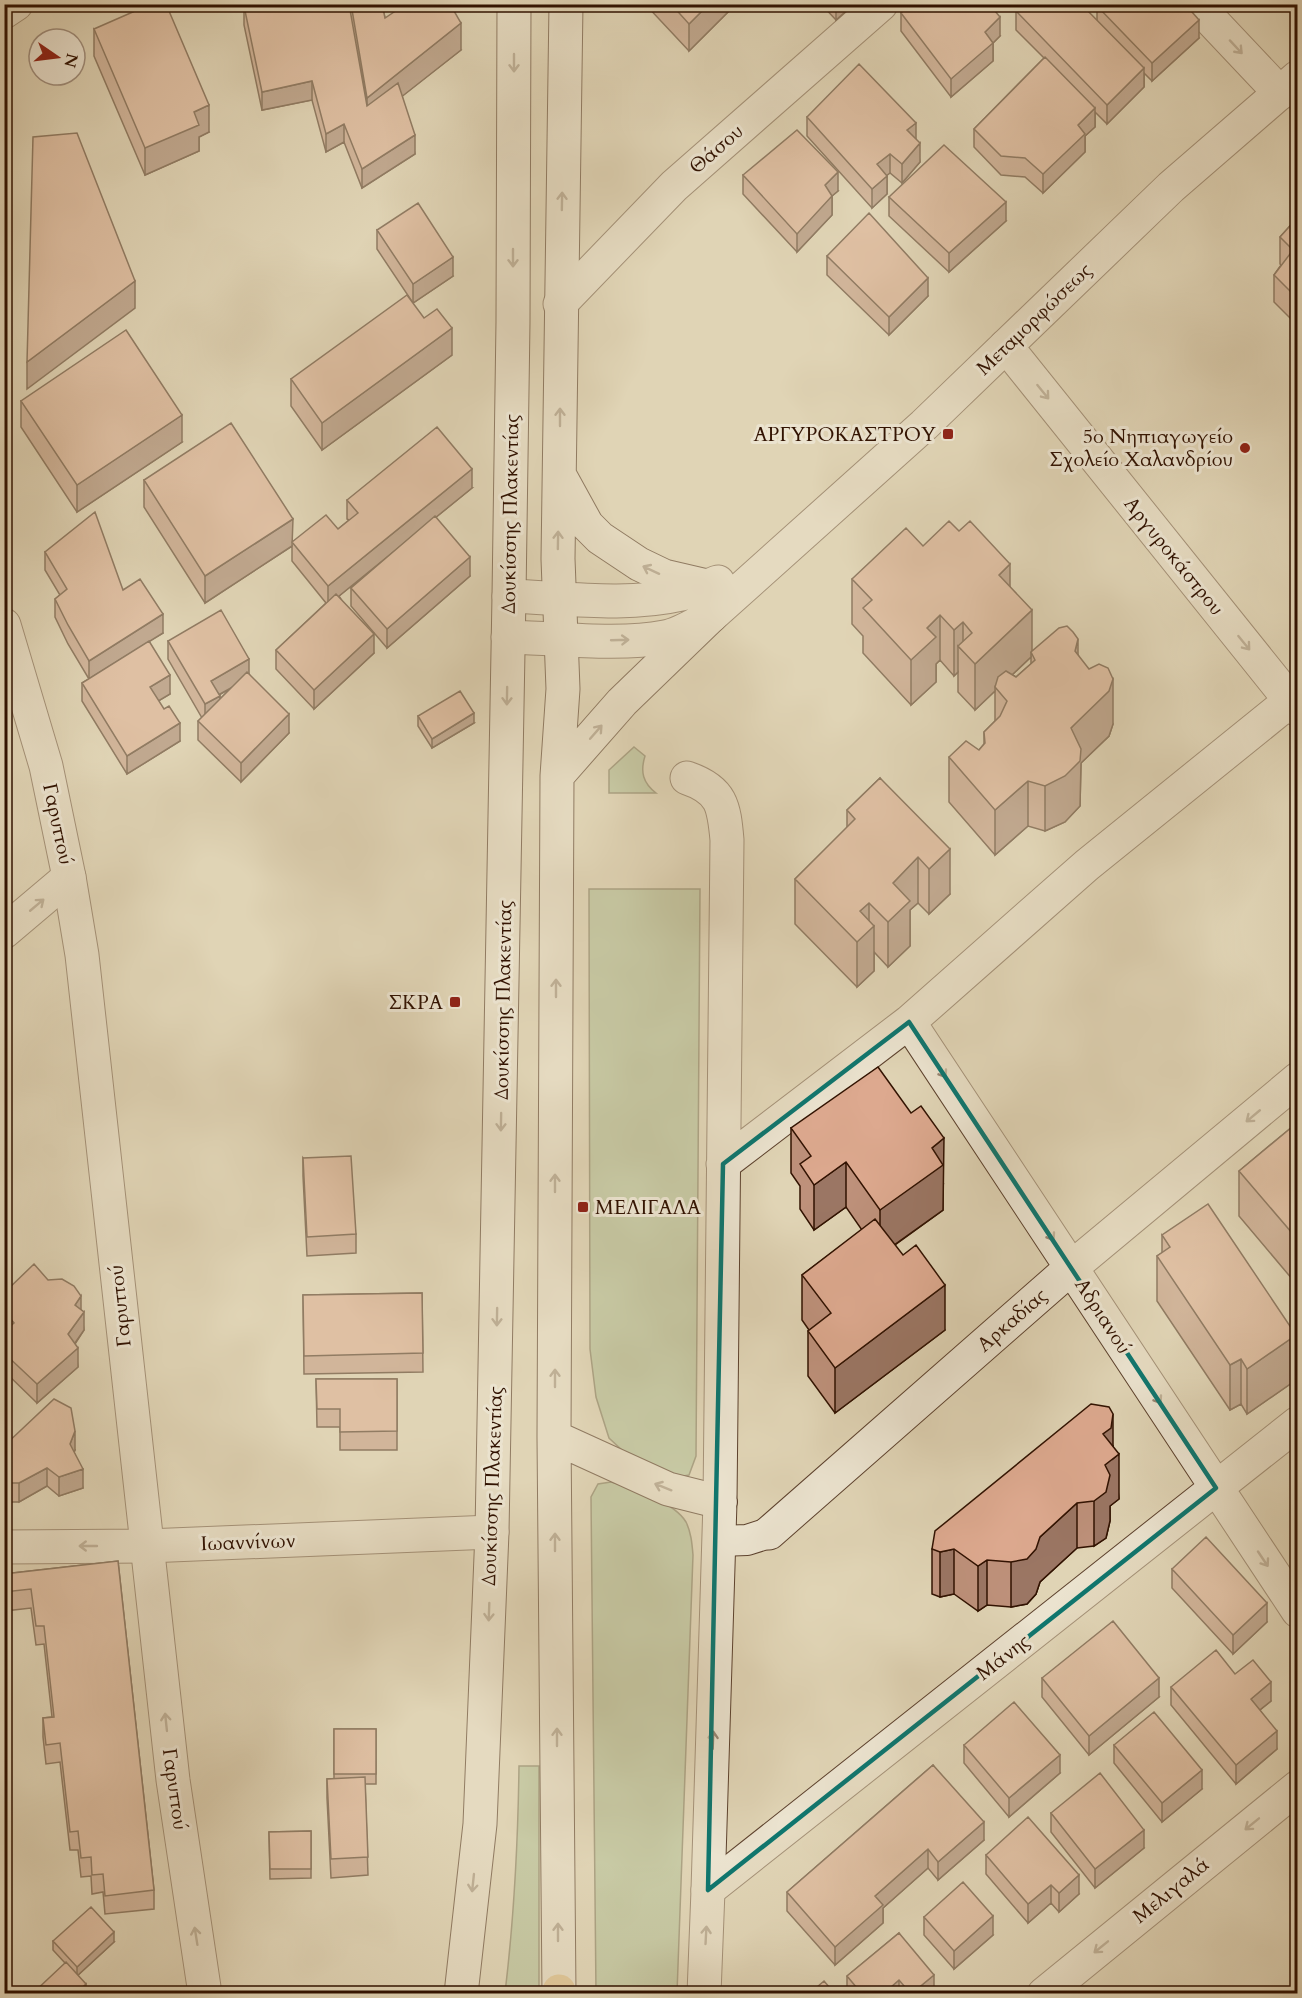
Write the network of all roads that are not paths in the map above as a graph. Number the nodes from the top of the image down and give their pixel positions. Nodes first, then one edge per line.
1 (16, 4) edge
2 (514, 4) edge
3 (566, 4) edge
4 (881, 4) edge
5 (1196, 4) edge
6 (4, 12) edge
7 (1289, 85) edge
8 (560, 304) junction
9 (1006, 346) junction
10 (560, 475) junction
11 (509, 596) junction
12 (560, 598) junction
13 (709, 601) junction
14 (4, 625) edge
15 (508, 637) junction
16 (562, 639) junction
17 (1294, 705) edge
18 (557, 776) junction
19 (687, 778) dead end
20 (69, 878) junction
21 (4, 932) edge
22 (909, 1022) junction
23 (1298, 1079) edge
24 (723, 1164) junction
25 (1071, 1268) junction
26 (1298, 1423) edge
27 (554, 1437) junction
28 (1216, 1488) junction
29 (720, 1503) junction
30 (492, 1533) junction
31 (769, 1533) joint
32 (719, 1541) junction
33 (147, 1546) junction
34 (4, 1547) edge
35 (1298, 1611) edge
36 (1298, 1786) edge
37 (708, 1890) junction
38 (558, 1993) edge
39 (205, 1994) edge
40 (460, 1994) edge
41 (704, 1994) edge
42 (1044, 1994) edge

1 - 6 street
2 -> 11 street, Δουκίσσης Πλακεντίας
8 -> 3 street
4 - 8 street, Θάσου
5 -> 7 street
7 - 9 street, Μεταμορφώσεως
10 -> 8 street
9 - 13 street, Μεταμορφώσεως
9 -> 17 street, Αργυροκάστρου
12 -> 10 street
13 -> 10 street
11 - 12 street, Μεταμορφώσεως
11 - 15 street, Δουκίσσης Πλακεντίας
12 - 13 street, Μεταμορφώσεως
12 - 16 street
16 -> 13 street, Μεταμορφώσεως
18 -> 13 street
14 - 20 street, Γαρυττού
15 - 16 street, Μεταμορφώσεως
15 -> 30 street, Δουκίσσης Πλακεντίας
16 - 18 street
17 - 22 street
27 -> 18 street
19 - 24 street
21 -> 20 street
20 - 33 street, Γαρυττού
22 - 24 street
22 -> 25 street, Αδριανού
23 -> 25 street, Αρκαδίας
24 - 29 street
25 -> 28 street, Αδριανού
25 - 31 street, Αρκαδίας
26 - 28 street, Μάνης
29 -> 27 street
38 -> 27 street
28 -> 35 street, Αδριανού
28 - 37 street, Μάνης
29 - 32 street
30 - 33 street, Ιωαννίνων
30 -> 40 street, Δουκίσσης Πλακεντίας
31 - 32 street, Αρκαδίας
37 -> 32 street
33 -> 34 street, Ιωαννίνων
39 -> 33 street, Γαρυττού
36 -> 42 street, Μελιγαλά
41 -> 37 street

